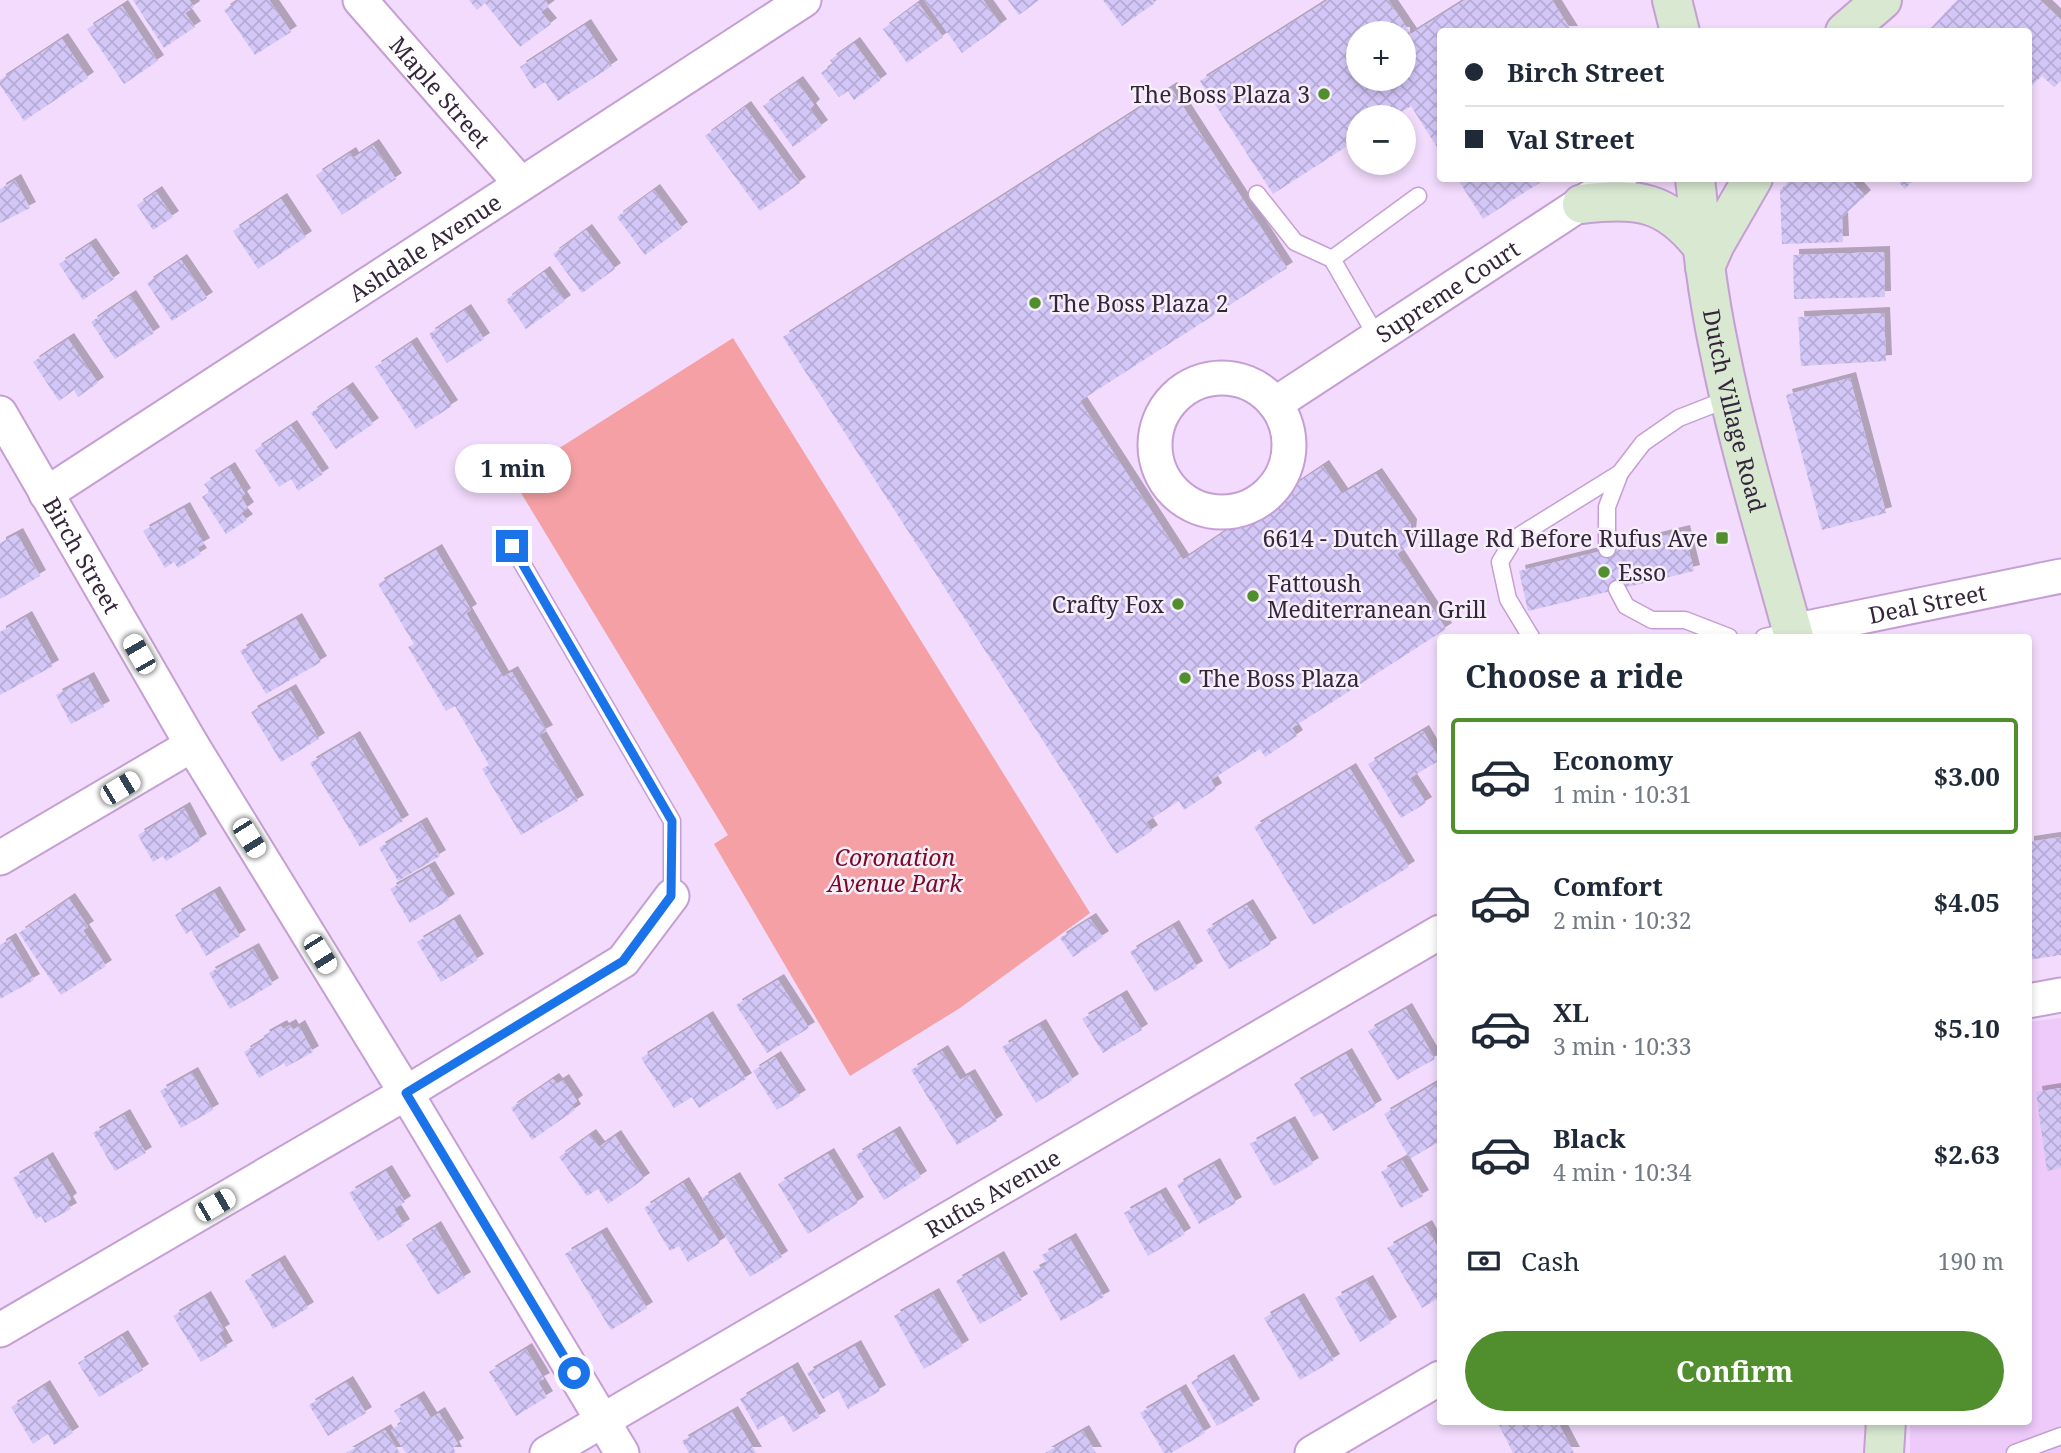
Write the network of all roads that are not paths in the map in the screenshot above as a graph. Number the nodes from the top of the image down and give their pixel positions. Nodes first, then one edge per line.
1 (360, 0) edge
2 (804, 0) edge
3 (1672, 0) edge
4 (1874, 11) edge
5 (1679, 28) edge
6 (1851, 28) edge
7 (1614, 182) edge
8 (1695, 182) edge
9 (1752, 182) edge
10 (522, 184) junction
11 (1257, 194) dead end
12 (1418, 196) dead end
13 (1582, 204) junction
14 (1704, 257) junction
15 (1332, 259) junction
16 (1377, 337) junction
17 (1730, 398) junction
18 (1275, 404) junction
19 (0, 413) edge
20 (1620, 473) junction
21 (46, 494) junction
22 (512, 546) dead end
23 (1608, 549) dead end
24 (2061, 576) edge
25 (1617, 589) dead end
26 (1712, 633) edge
27 (1529, 634) edge
28 (1783, 634) edge
29 (1788, 634) edge
30 (192, 745) junction
31 (0, 858) edge
32 (671, 896) joint
33 (1437, 934) edge
34 (2061, 995) edge
35 (2032, 1000) edge
36 (406, 1093) junction
37 (0, 1331) edge
38 (1437, 1380) edge
39 (602, 1420) junction
40 (1886, 1425) edge
41 (2061, 1436) edge
42 (547, 1453) edge
43 (622, 1453) edge
44 (1312, 1453) edge
45 (1884, 1453) edge
46 (2015, 1453) edge

1 - 10 street, Maple Street
2 - 10 street, Ashdale Avenue
3 - 5 main road
4 - 6 main road
7 - 13 street, Supreme Court
8 - 14 main road, Dutch Village Road
9 - 14 main road
10 - 21 street, Ashdale Avenue
11 - 15 lane
12 - 15 lane
13 - 14 main road
13 - 16 street, Supreme Court
14 - 17 main road, Dutch Village Road
15 - 16 lane
16 - 18 street, Supreme Court
17 - 20 lane
17 - 28 main road, Dutch Village Road
18 - 18 street
19 - 21 street, Birch Street
20 - 23 lane
20 - 27 lane
21 - 30 street, Birch Street
22 - 32 lane
24 - 29 street, Deal Street
25 - 26 lane
30 - 31 street
30 - 36 street, Birch Street
32 - 36 street
33 - 39 street, Rufus Avenue
34 - 35 street
36 - 37 street
36 - 39 street, Birch Street
38 - 44 street
39 - 42 street, Rufus Avenue
39 - 43 street, Birch Street
40 - 45 main road
41 - 46 lane

